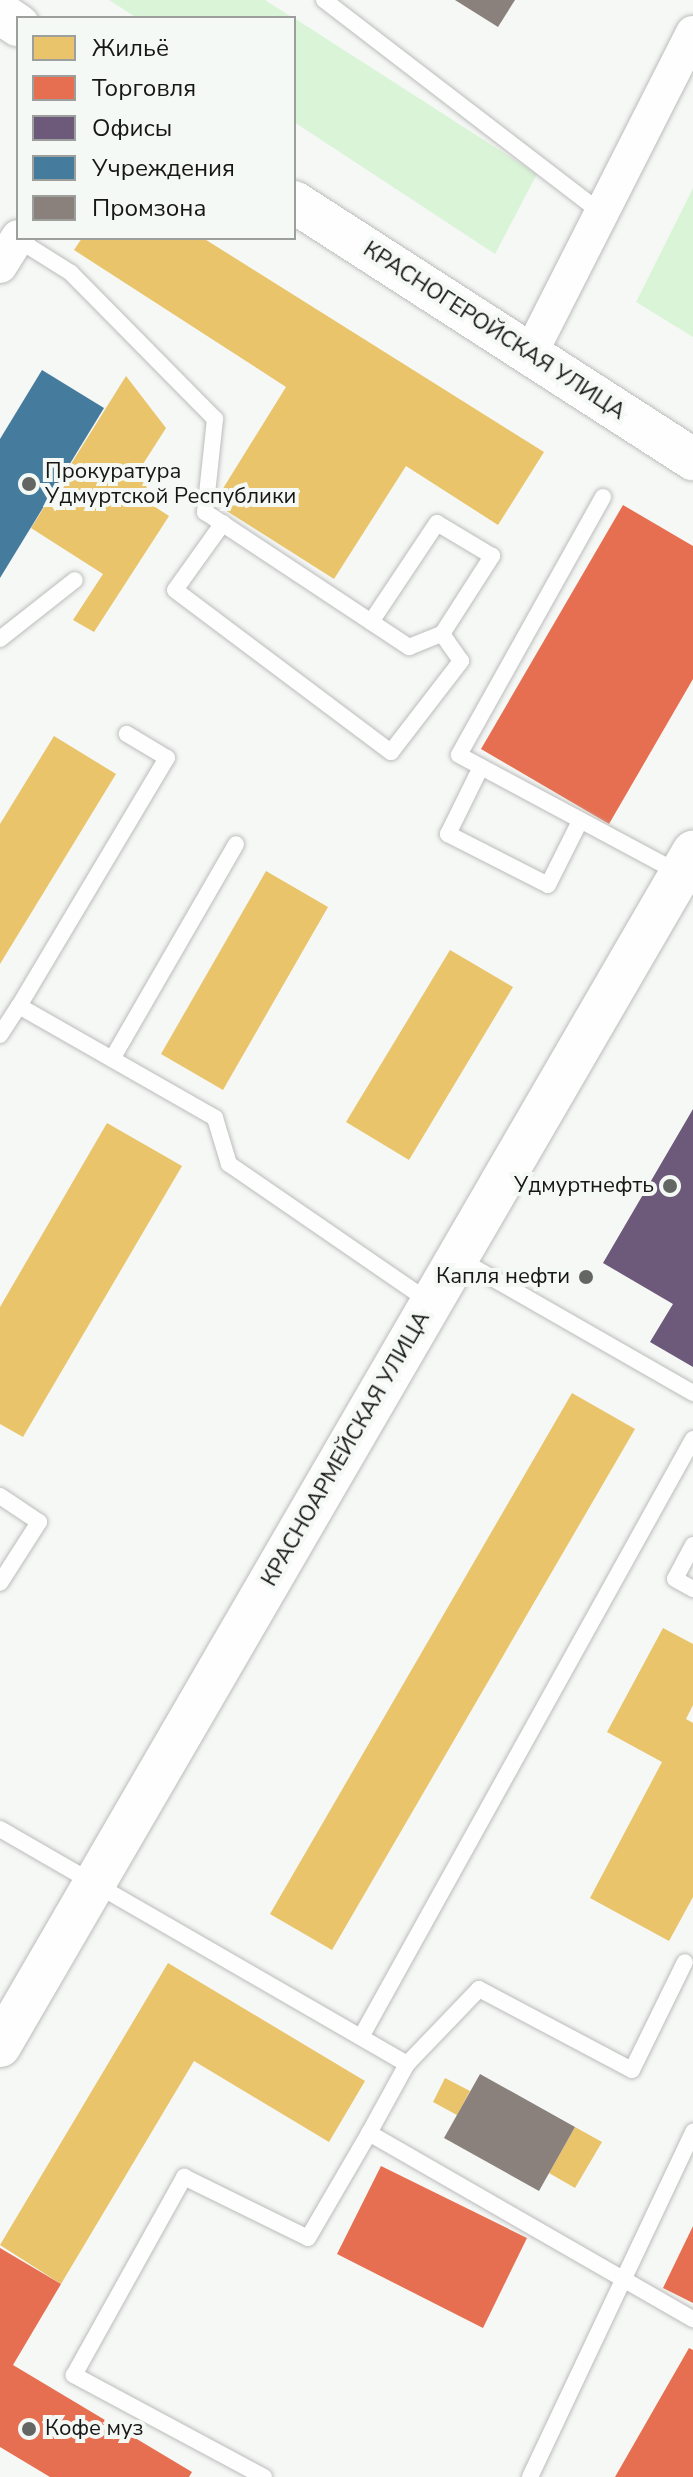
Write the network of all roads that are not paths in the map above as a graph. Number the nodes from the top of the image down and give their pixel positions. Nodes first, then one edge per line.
1 (324, 0) edge
2 (693, 33) edge
3 (296, 203) edge
4 (602, 213) junction
5 (17, 240) edge
6 (21, 240) edge
7 (0, 266) edge
8 (530, 354) junction
9 (693, 459) edge
10 (603, 497) dead end
11 (223, 523) junction
12 (75, 580) dead end
13 (371, 622) junction
14 (442, 634) junction
15 (0, 639) edge
16 (127, 734) dead end
17 (481, 767) junction
18 (580, 821) junction
19 (236, 844) dead end
20 (687, 863) edge
21 (19, 1006) junction
22 (0, 1035) edge
23 (112, 1059) junction
24 (458, 1258) junction
25 (432, 1303) junction
26 (693, 1393) edge
27 (693, 1439) edge
28 (0, 1496) edge
29 (693, 1545) edge
30 (0, 1583) edge
31 (693, 1589) edge
32 (0, 1829) edge
33 (96, 1881) junction
34 (685, 1962) dead end
35 (361, 2037) junction
36 (0, 2046) edge
37 (407, 2064) junction
38 (693, 2132) edge
39 (369, 2133) junction
40 (624, 2277) junction
41 (693, 2319) edge
42 (264, 2477) edge
43 (530, 2477) edge

1 - 4 lane
2 - 4 street
3 - 8 street, КРАСНОГЕРОЙСКАЯ УЛИЦА
4 - 8 street
5 - 7 street
6 - 11 lane
8 - 9 street, КРАСНОГЕРОЙСКАЯ УЛИЦА
10 - 17 lane
11 - 13 lane
11 - 14 lane
12 - 15 lane
13 - 14 lane
13 - 14 lane
16 - 21 lane
17 - 18 lane
17 - 18 lane
18 - 20 lane
19 - 23 lane
20 - 24 street, КРАСНОАРМЕЙСКАЯ УЛИЦА
21 - 22 lane
21 - 23 lane
23 - 25 lane
24 - 25 street, КРАСНОАРМЕЙСКАЯ УЛИЦА
24 - 26 lane
25 - 33 street, КРАСНОАРМЕЙСКАЯ УЛИЦА
27 - 35 lane
28 - 30 lane
29 - 31 lane
32 - 33 lane
33 - 35 lane
33 - 36 street, КРАСНОАРМЕЙСКАЯ УЛИЦА
34 - 37 lane
35 - 37 lane
37 - 39 lane
38 - 40 lane
39 - 40 lane
39 - 42 lane
40 - 41 lane
40 - 43 lane

